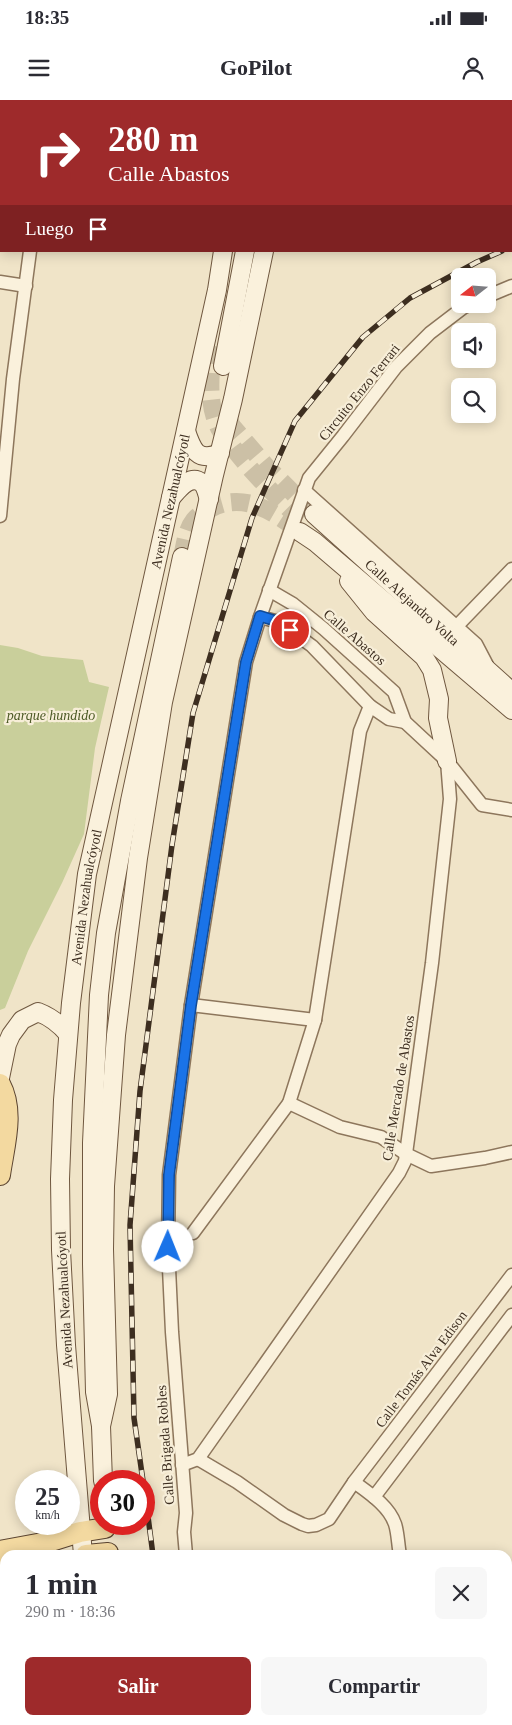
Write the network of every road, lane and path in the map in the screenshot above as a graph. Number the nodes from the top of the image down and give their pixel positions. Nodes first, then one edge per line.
1 (30, 252) edge
2 (223, 252) edge
3 (231, 252) edge
4 (245, 252) edge
5 (264, 252) edge
6 (0, 282) edge
7 (26, 286) junction
8 (512, 286) edge
9 (496, 293) edge
10 (456, 313) edge
11 (214, 346) tunnel mouth
12 (223, 366) dead end
13 (0, 376) edge
14 (13, 379) junction
15 (186, 431) junction
16 (220, 454) junction
17 (304, 490) junction
18 (171, 498) junction
19 (209, 499) junction
20 (1, 500) edge
21 (0, 516) edge
22 (321, 548) junction
23 (182, 557) tunnel mouth
24 (512, 569) edge
25 (512, 582) edge
26 (499, 584) junction
27 (269, 590) junction
28 (260, 616) junction
29 (456, 627) junction
30 (493, 675) junction
31 (512, 692) edge
32 (370, 706) junction
33 (512, 710) edge
34 (405, 722) junction
35 (447, 761) junction
36 (512, 810) edge
37 (191, 1005) junction
38 (315, 1020) junction
39 (68, 1034) junction
40 (0, 1078) edge
41 (0, 1084) edge
42 (289, 1103) junction
43 (512, 1152) edge
44 (406, 1154) junction
45 (0, 1176) edge
46 (193, 1234) dead end
47 (512, 1275) edge
48 (512, 1315) edge
49 (101, 1426) junction
50 (198, 1459) junction
51 (182, 1465) junction
52 (75, 1470) edge
53 (103, 1470) edge
54 (354, 1482) junction
55 (374, 1497) junction
56 (90, 1530) edge
57 (80, 1532) joint
58 (70, 1535) edge
59 (106, 1535) edge
60 (5, 1550) edge
61 (83, 1550) edge
62 (108, 1550) edge
63 (186, 1550) edge
64 (399, 1550) edge

1 - 7 street
2 - 15 main road, Avenida Nezahualcóyotl
3 - 11 main road
4 - 12 main road
5 - 16 main road, Avenida Nezahualcóyotl
6 - 7 street
7 - 14 street
8 - 9 street
10 - 17 street, Circuito Enzo Ferrari
13 - 14 street
14 - 20 street
15 - 16 main road
15 - 18 main road, Avenida Nezahualcóyotl
16 - 19 main road, Avenida Nezahualcóyotl
17 - 27 street, Circuito Enzo Ferrari
17 - 29 street
18 - 19 main road
18 - 39 main road, Avenida Nezahualcóyotl
19 - 49 main road, Avenida Nezahualcóyotl
20 - 21 street
22 - 30 main road, Calle Alejandro Volta
22 - 33 main road, Calle Alejandro Volta
22 - 35 main road
23 - 49 main road, Avenida Nezahualcóyotl
24 - 26 street
25 - 26 street
26 - 29 street
27 - 28 street, Circuito Enzo Ferrari
27 - 34 street, Calle Abastos
28 - 32 street, Calle Abastos
28 - 37 street, Circuito Enzo Ferrari
29 - 30 street
30 - 31 main road, Calle Alejandro Volta
32 - 34 street, Calle Abastos
32 - 38 street
34 - 35 street, Calle Abastos
35 - 36 street, Calle Abastos
35 - 44 street, Calle Mercado de Abastos
37 - 38 street
37 - 51 street, Calle Brigada Robles
38 - 42 street
39 - 40 main road
39 - 52 main road, Avenida Nezahualcóyotl
41 - 45 main road
42 - 44 street
42 - 46 street
43 - 44 street
44 - 50 street, Calle Mercado de Abastos
47 - 54 street, Calle Tomás Alva Edison
48 - 55 street
49 - 53 main road, Avenida Nezahualcóyotl
50 - 51 street
50 - 54 street, Calle Tomás Alva Edison
51 - 63 street, Calle Brigada Robles
54 - 55 street
55 - 64 street
56 - 57 main road
57 - 61 main road, Avenida Nezahualcóyotl
58 - 60 main road
59 - 62 main road

